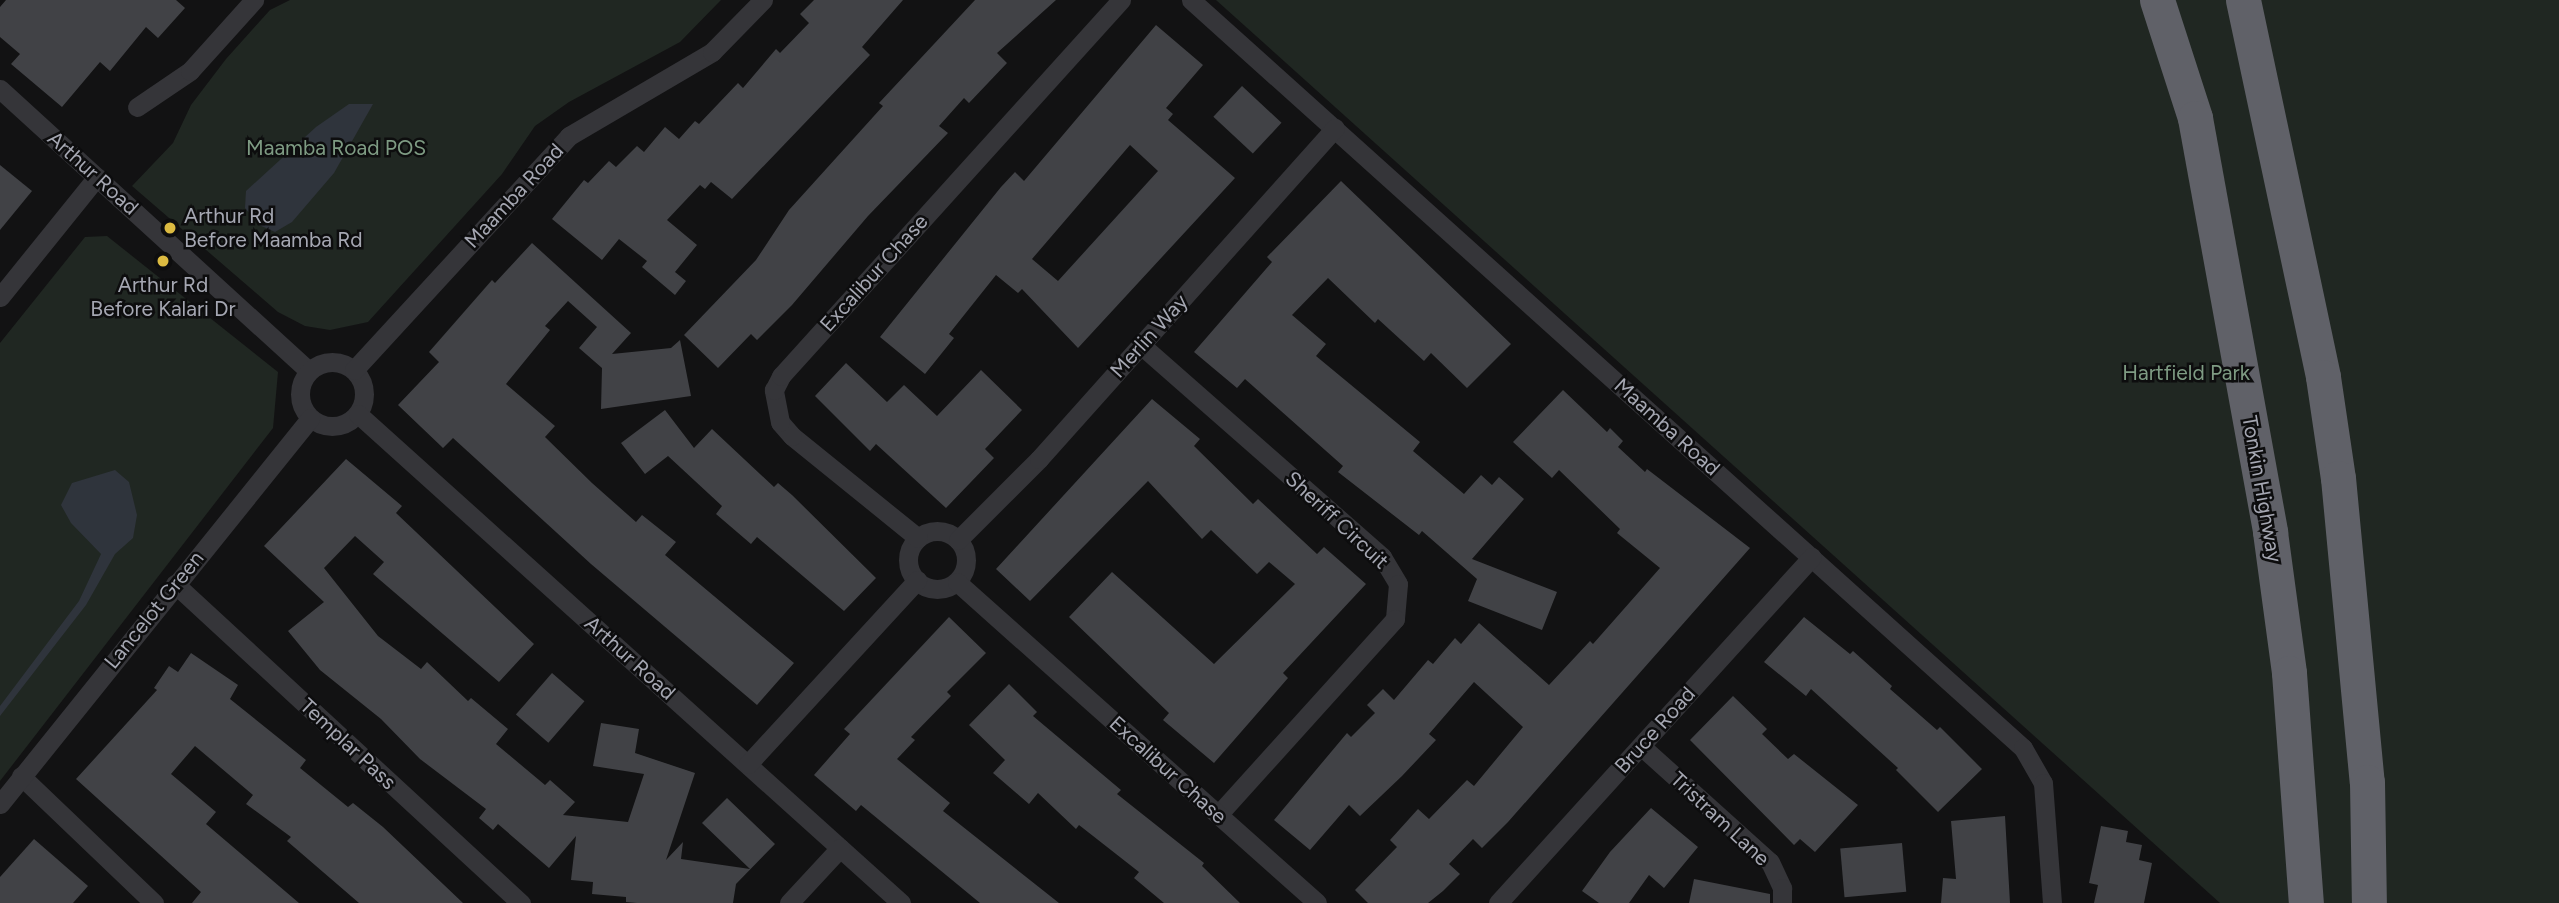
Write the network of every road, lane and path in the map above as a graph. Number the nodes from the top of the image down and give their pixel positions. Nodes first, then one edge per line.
1 (254, 0) edge
2 (763, 0) edge
3 (1121, 0) edge
4 (1191, 0) edge
5 (2157, 0) edge
6 (2243, 0) edge
7 (0, 89) edge
8 (137, 107) dead end
9 (1335, 128) junction
10 (97, 177) junction
11 (0, 297) edge
12 (1142, 345) junction
13 (354, 370) junction
14 (309, 371) junction
15 (358, 414) junction
16 (310, 418) junction
17 (918, 538) junction
18 (958, 540) junction
19 (1812, 557) junction
20 (916, 580) junction
21 (957, 582) junction
22 (174, 584) junction
23 (1641, 746) junction
24 (748, 764) junction
25 (21, 776) junction
26 (0, 804) edge
27 (1218, 815) junction
28 (840, 848) junction
29 (154, 903) edge
30 (522, 903) edge
31 (789, 903) edge
32 (901, 903) edge
33 (1317, 903) edge
34 (1498, 903) edge
35 (1782, 903) edge
36 (2052, 903) edge
37 (2306, 903) edge
38 (2369, 903) edge

1 - 8 street
2 - 13 street, Maamba Road
3 - 17 street, Excalibur Chase
4 - 9 street, Maamba Road
5 - 37 highway, Tonkin Highway
6 - 38 highway
7 - 10 street, Arthur Road
9 - 12 street, Merlin Way
9 - 19 street, Maamba Road
10 - 11 street
10 - 14 street, Arthur Road
12 - 18 street, Merlin Way
12 - 27 street, Sheriff Circuit
13 - 14 street
13 - 15 street
14 - 16 street
15 - 16 street
15 - 24 street, Arthur Road
16 - 22 street, Lancelot Green
17 - 18 street
17 - 20 street
18 - 21 street
19 - 23 street, Bruce Road
19 - 36 street, Maamba Road
20 - 21 street
20 - 24 street
21 - 27 street, Excalibur Chase
22 - 25 street, Lancelot Green
22 - 30 street, Templar Pass
23 - 34 street, Bruce Road
23 - 35 street, Tristram Lane
24 - 28 street, Arthur Road
25 - 26 street, Lancelot Green
25 - 29 street
27 - 33 street, Excalibur Chase
28 - 31 street
28 - 32 street, Arthur Road

